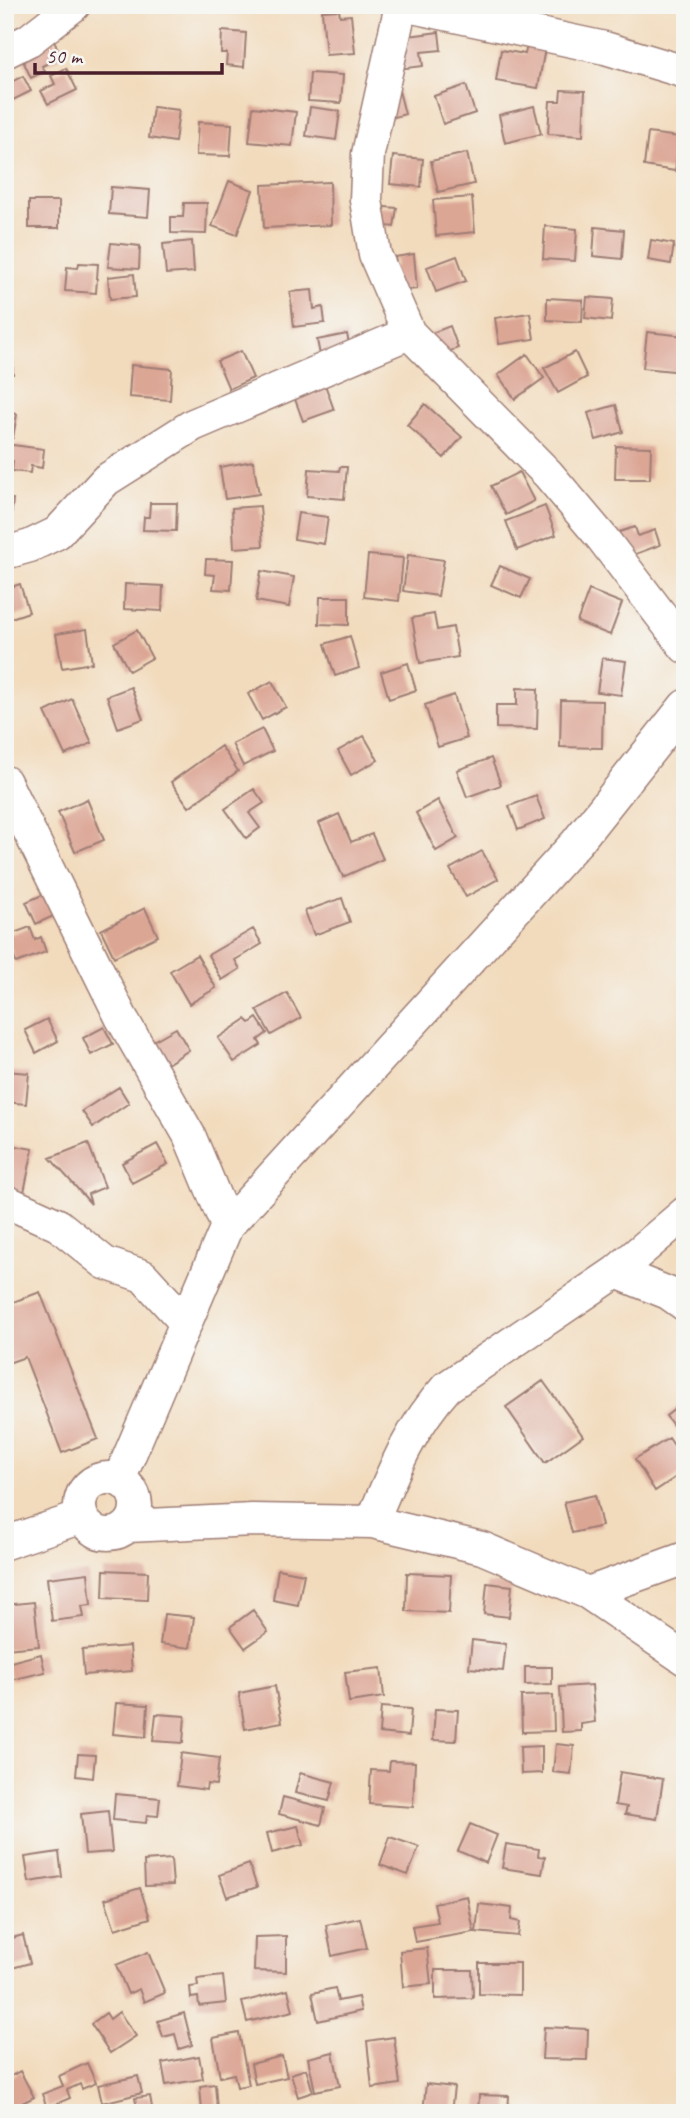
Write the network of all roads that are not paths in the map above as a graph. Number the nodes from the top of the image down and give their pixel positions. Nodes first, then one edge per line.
1 (75, 5) edge
2 (402, 5) edge
3 (5, 52) edge
4 (685, 72) edge
5 (410, 333) junction
6 (5, 553) edge
7 (685, 647) edge
8 (685, 706) edge
9 (5, 782) edge
10 (5, 1201) edge
11 (685, 1213) edge
12 (227, 1226) junction
13 (616, 1272) junction
14 (685, 1305) edge
15 (186, 1323) junction
16 (119, 1480) junction
17 (82, 1517) junction
18 (372, 1522) junction
19 (128, 1526) junction
20 (5, 1543) edge
21 (685, 1558) edge
22 (588, 1593) junction
23 (685, 1659) edge

1 - 3 street
2 - 4 street
2 - 5 street
5 - 6 street
5 - 7 street
8 - 12 street
9 - 12 street
10 - 15 street
11 - 13 street
12 - 15 street
13 - 14 street
13 - 18 street
15 - 16 street
16 - 17 street
16 - 19 street
17 - 19 street
17 - 20 street
18 - 19 street
18 - 22 street
21 - 22 street
22 - 23 street

